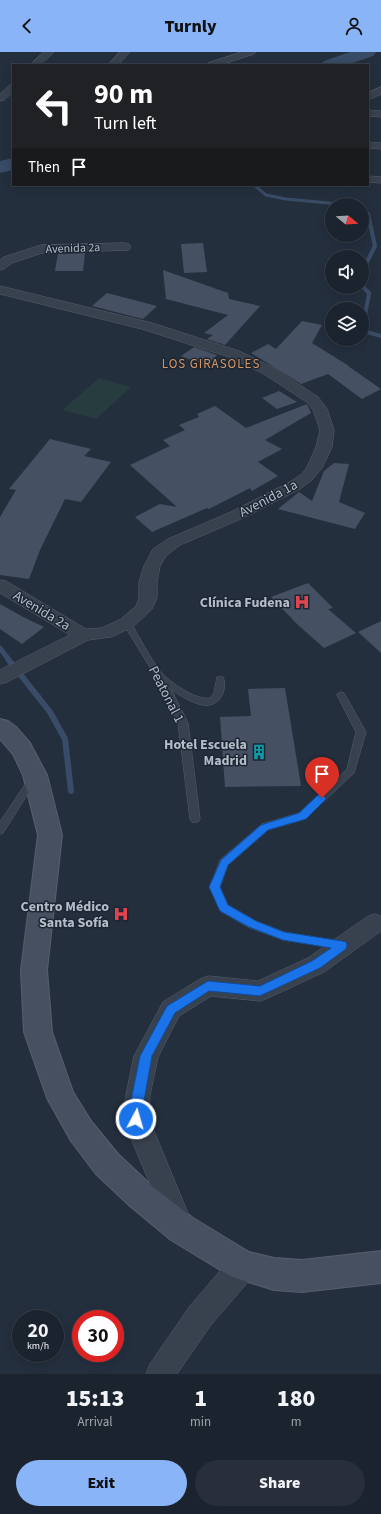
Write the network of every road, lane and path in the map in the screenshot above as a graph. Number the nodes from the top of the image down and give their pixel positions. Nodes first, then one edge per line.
1 (49, 52) edge
2 (125, 52) edge
3 (252, 52) edge
4 (229, 56) edge
5 (37, 64) edge
6 (113, 64) edge
7 (213, 64) edge
8 (12, 88) edge
9 (381, 90) edge
10 (369, 96) edge
11 (1, 97) edge
12 (12, 103) edge
13 (369, 113) edge
14 (381, 114) edge
15 (369, 145) edge
16 (381, 146) edge
17 (369, 179) edge
18 (381, 180) edge
19 (125, 247) dead end
20 (0, 266) edge
21 (0, 290) edge
22 (0, 585) edge
23 (127, 623) junction
24 (84, 635) junction
25 (158, 674) junction
26 (2, 677) edge
27 (220, 680) dead end
28 (341, 695) dead end
29 (0, 727) edge
30 (35, 775) junction
31 (195, 819) dead end
32 (0, 830) edge
33 (375, 923) dead end
34 (342, 945) junction
35 (182, 1229) junction
36 (243, 1266) junction
37 (381, 1266) edge
38 (160, 1374) edge

1 - 5 street
2 - 6 street
3 - 4 street
4 - 7 street
8 - 11 street
9 - 10 street
11 - 12 street
13 - 14 street
15 - 16 street
17 - 18 street
19 - 20 street, Avenida 2a
21 - 23 street, Avenida 1a
22 - 24 street, Avenida 2a
23 - 24 street, Avenida 1a
23 - 25 lane, Peatonal 1
24 - 26 street, Avenida 1a
25 - 27 lane
25 - 31 lane, Peatonal 1
28 - 34 lane
29 - 30 street
30 - 32 lane
30 - 35 street
33 - 34 street
34 - 35 street
35 - 36 street
36 - 37 street
36 - 38 street

